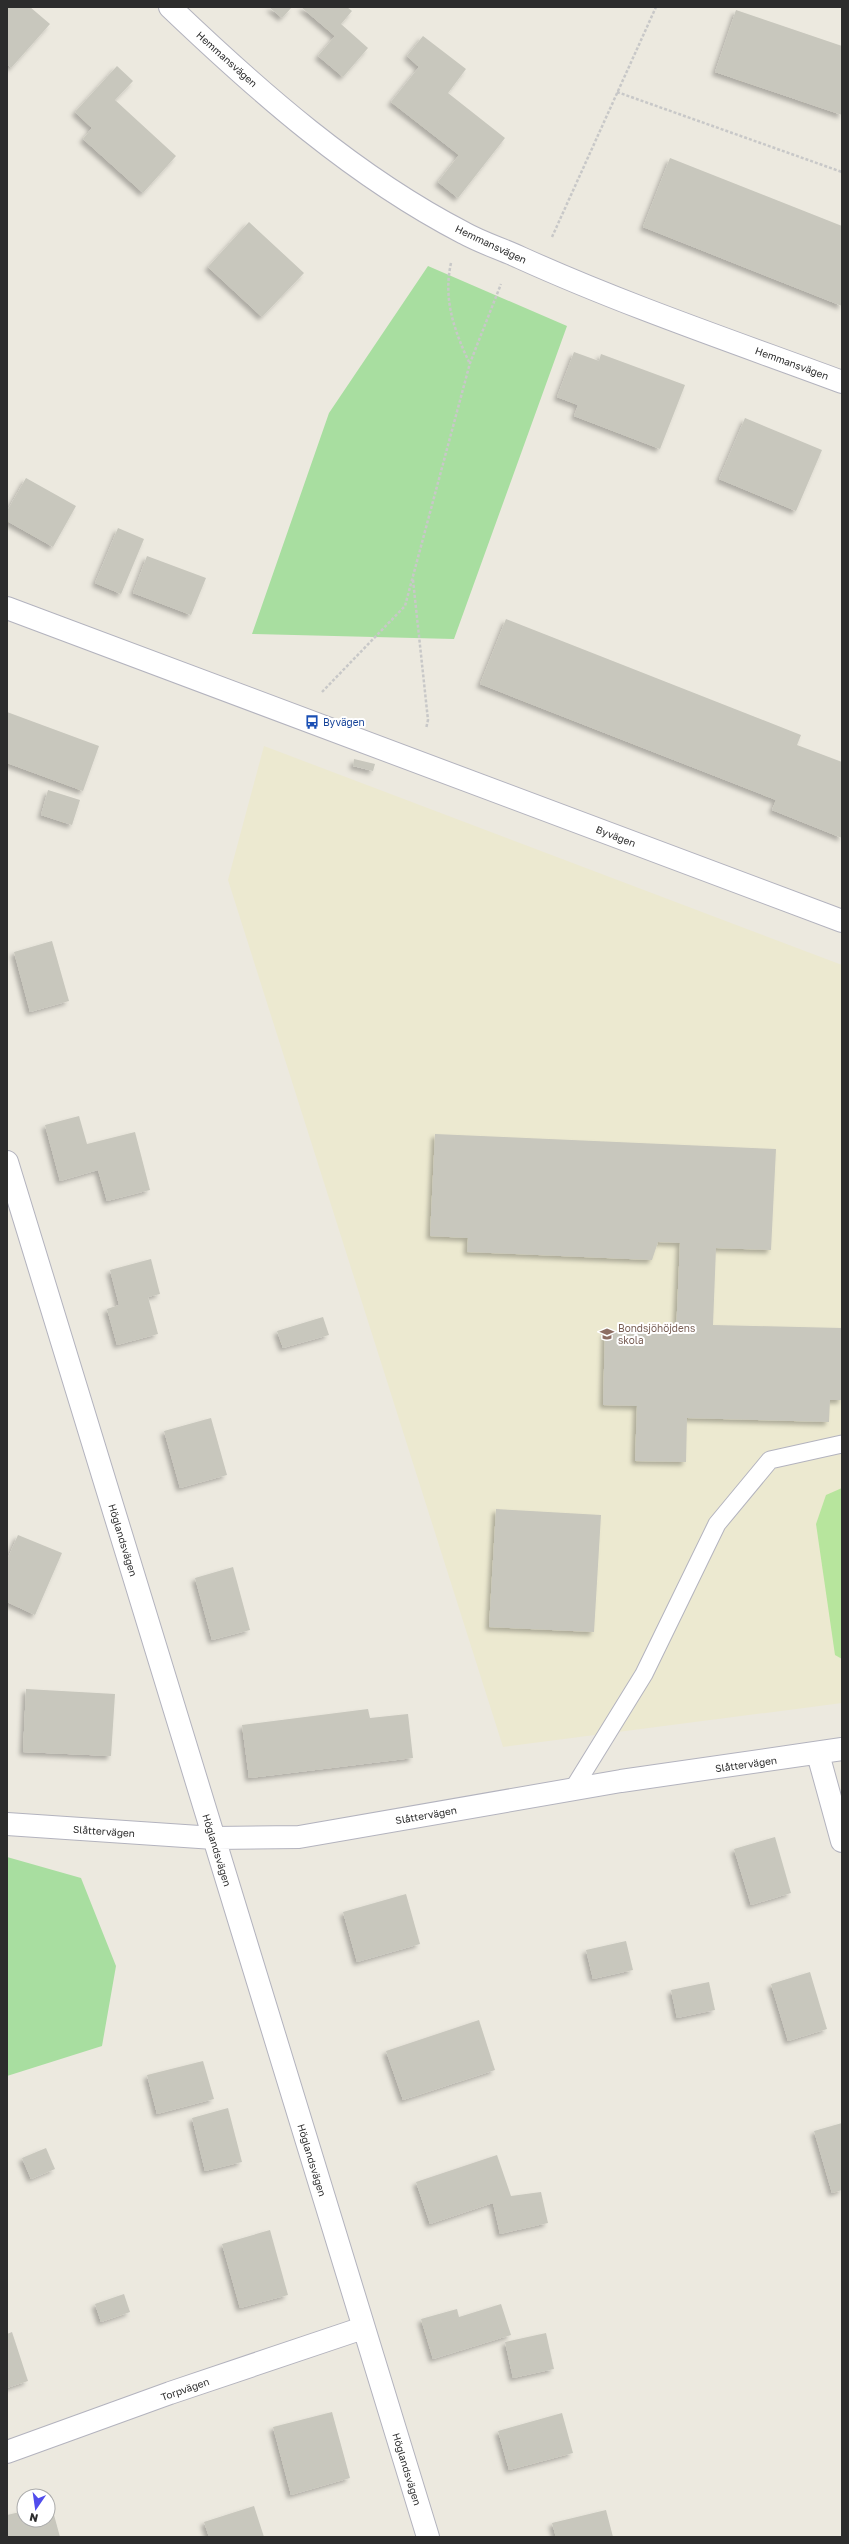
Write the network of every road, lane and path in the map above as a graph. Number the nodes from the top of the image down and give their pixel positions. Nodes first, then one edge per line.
1 (170, 7) edge
2 (656, 7) edge
3 (617, 92) junction
4 (842, 172) edge
5 (464, 233) junction
6 (513, 254) junction
7 (535, 264) junction
8 (470, 363) junction
9 (842, 382) edge
10 (412, 577) junction
11 (7, 608) edge
12 (312, 722) junction
13 (418, 761) junction
14 (842, 921) edge
15 (7, 1162) edge
16 (842, 1444) edge
17 (842, 1749) edge
18 (818, 1754) junction
19 (574, 1789) junction
20 (7, 1824) edge
21 (214, 1838) junction
22 (842, 1841) edge
23 (363, 2328) junction
24 (7, 2452) edge
25 (428, 2537) edge

1 - 5 street, Hemmansvägen
2 - 3 path
3 - 4 path
3 - 7 path
5 - 6 street, Hemmansvägen
5 - 8 path
6 - 7 street, Hemmansvägen
6 - 8 path
7 - 9 street, Hemmansvägen
8 - 10 path
10 - 12 path
10 - 13 path
11 - 12 street, Byvägen
12 - 13 street, Byvägen
13 - 14 street, Byvägen
15 - 21 street, Höglandsvägen
16 - 19 lane
17 - 18 street, Slåttervägen
18 - 19 street, Slåttervägen
18 - 22 street
19 - 21 street, Slåttervägen
20 - 21 street, Slåttervägen
21 - 23 street, Höglandsvägen
23 - 24 street, Torpvägen
23 - 25 street, Höglandsvägen

